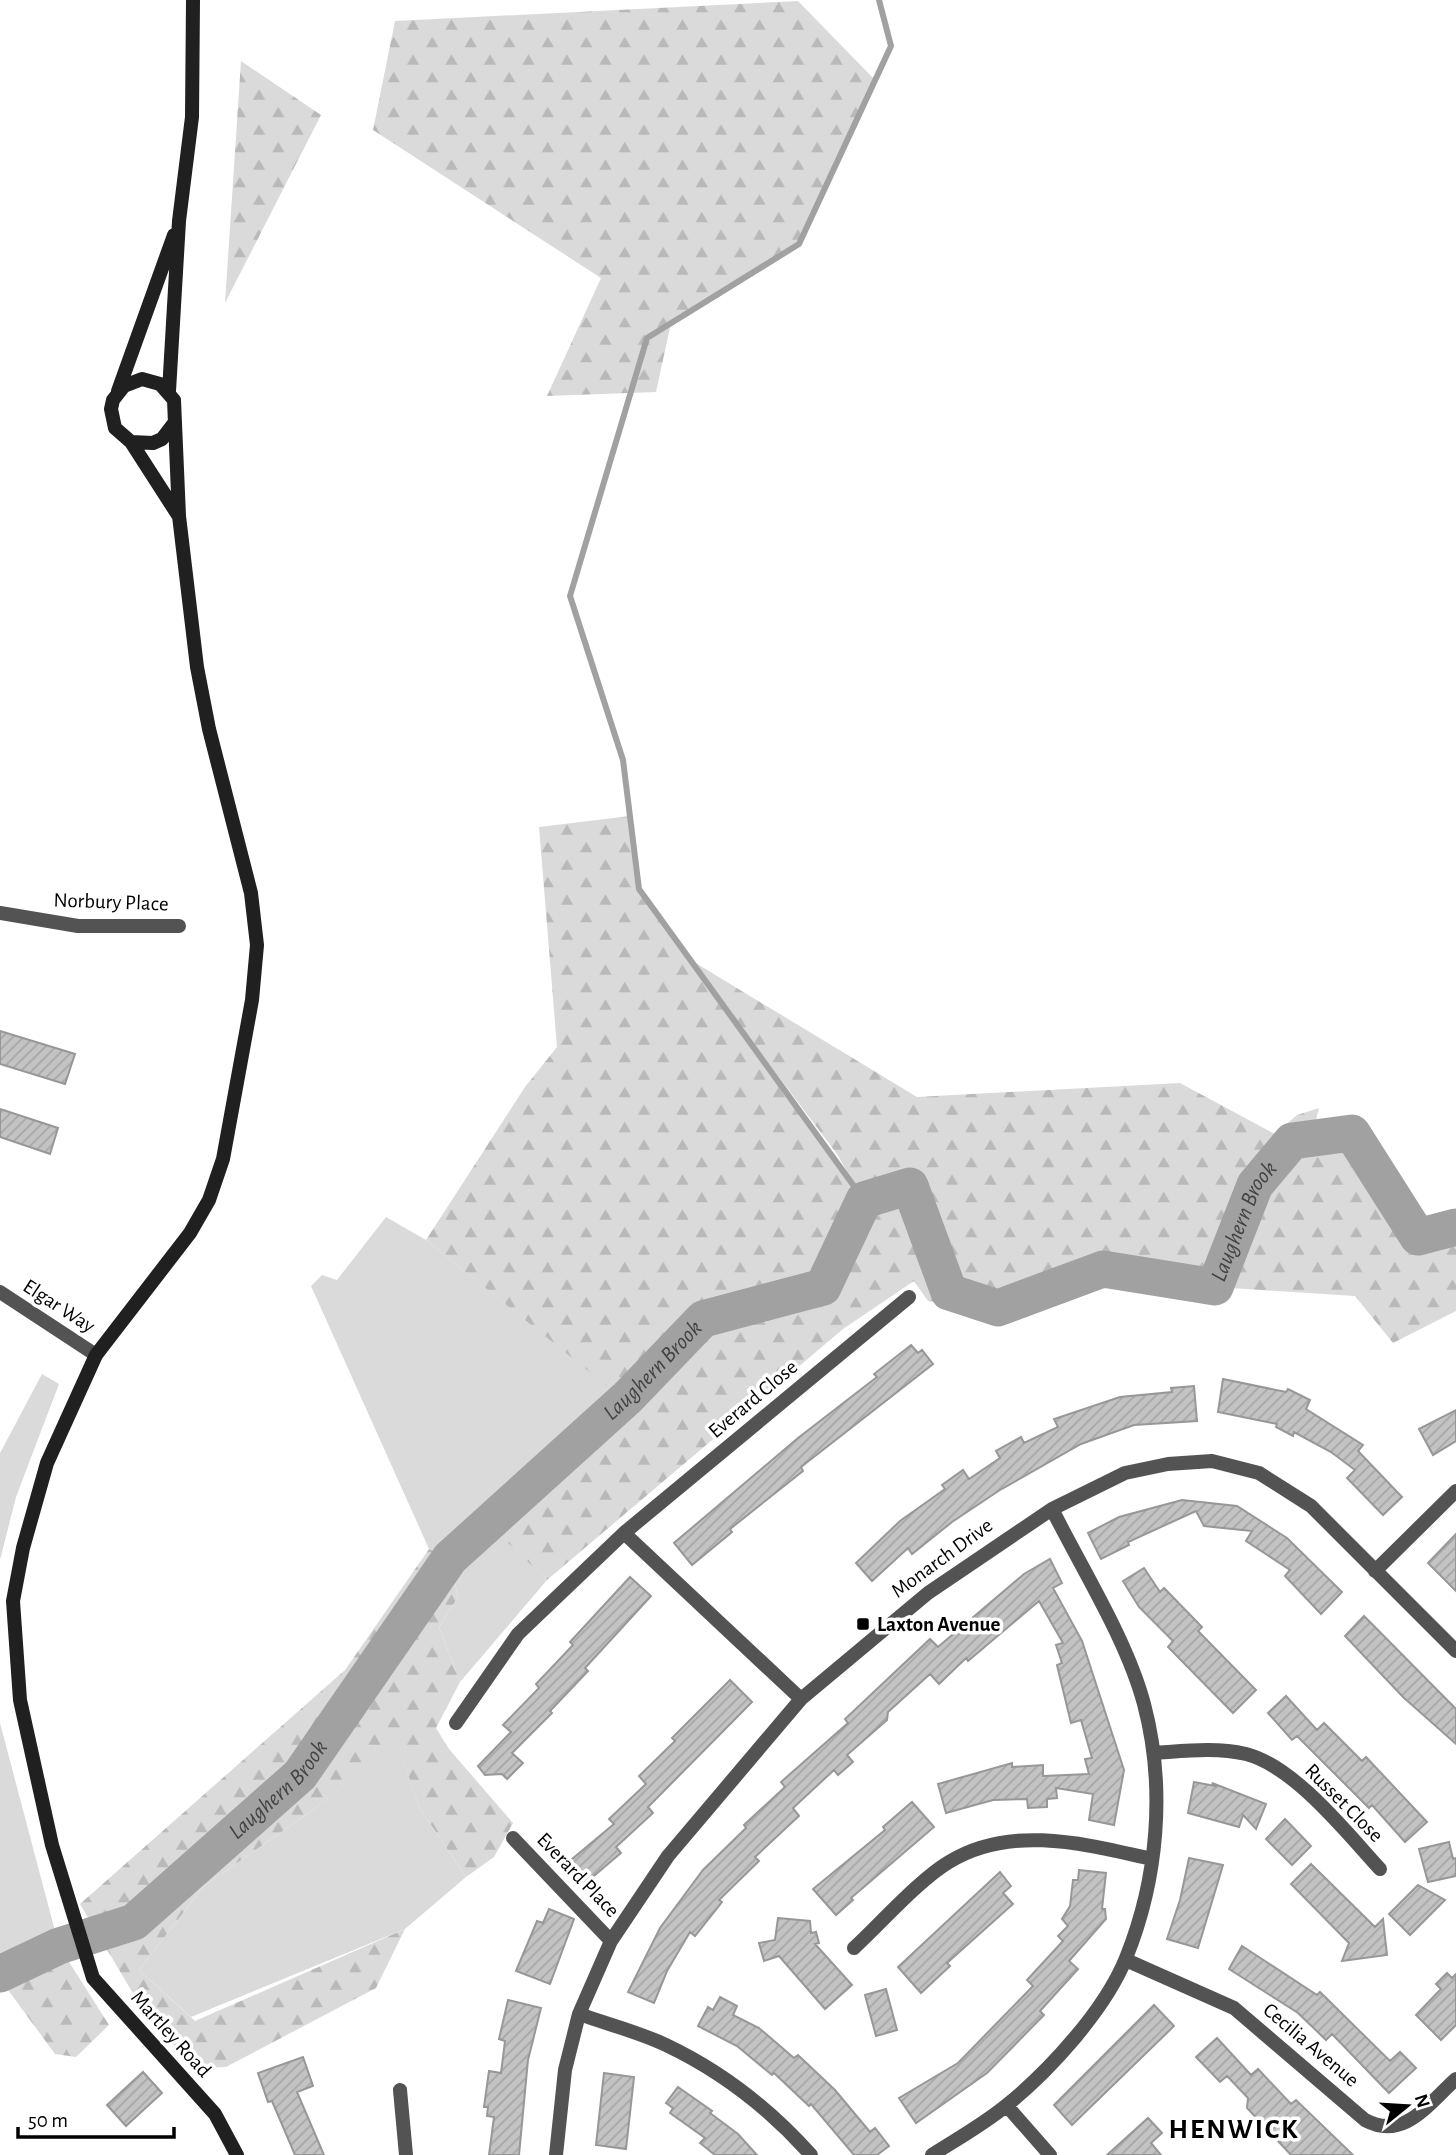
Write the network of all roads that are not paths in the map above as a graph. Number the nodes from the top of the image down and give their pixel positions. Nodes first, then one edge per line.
1 (193, 0) edge
2 (179, 221) junction
3 (169, 391) junction
4 (118, 392) junction
5 (174, 422) junction
6 (131, 442) junction
7 (179, 516) junction
8 (0, 913) edge
9 (178, 926) dead end
10 (0, 1292) edge
11 (909, 1297) dead end
12 (96, 1355) junction
13 (1456, 1491) edge
14 (1052, 1508) junction
15 (624, 1533) junction
16 (1375, 1571) junction
17 (1456, 1651) edge
18 (802, 1699) junction
19 (456, 1723) dead end
20 (1154, 1753) junction
21 (513, 1838) dead end
22 (1152, 1858) junction
23 (1380, 1869) dead end
24 (611, 1941) junction
25 (853, 1948) dead end
26 (1126, 1960) junction
27 (579, 2014) junction
28 (1456, 2079) edge
29 (400, 2090) dead end
30 (1007, 2106) junction
31 (237, 2155) edge
32 (406, 2155) edge
33 (556, 2155) edge
34 (811, 2155) edge
35 (932, 2155) edge
36 (1050, 2155) edge

1 - 2 main road
2 - 3 main road
2 - 4 main road
3 - 4 main road
3 - 5 main road
4 - 6 main road
5 - 6 main road
5 - 7 main road
6 - 7 main road
7 - 12 main road
8 - 9 street, Norbury Place
10 - 12 street, Elgar Way
11 - 15 street, Everard Close
12 - 31 main road, Martley Road
13 - 16 street
14 - 16 street, Monarch Drive
14 - 18 street, Monarch Drive
14 - 20 street
15 - 18 street
15 - 19 street, Everard Close
16 - 17 street, Monarch Drive
18 - 24 street, Monarch Drive
20 - 22 street
20 - 23 street, Russet Close
21 - 24 street, Everard Place
22 - 25 street
22 - 26 street
24 - 27 street, Monarch Drive
26 - 28 street, Cecilia Avenue
26 - 30 street
27 - 33 street, Monarch Drive
27 - 34 street
29 - 32 street
30 - 35 street
30 - 36 street

